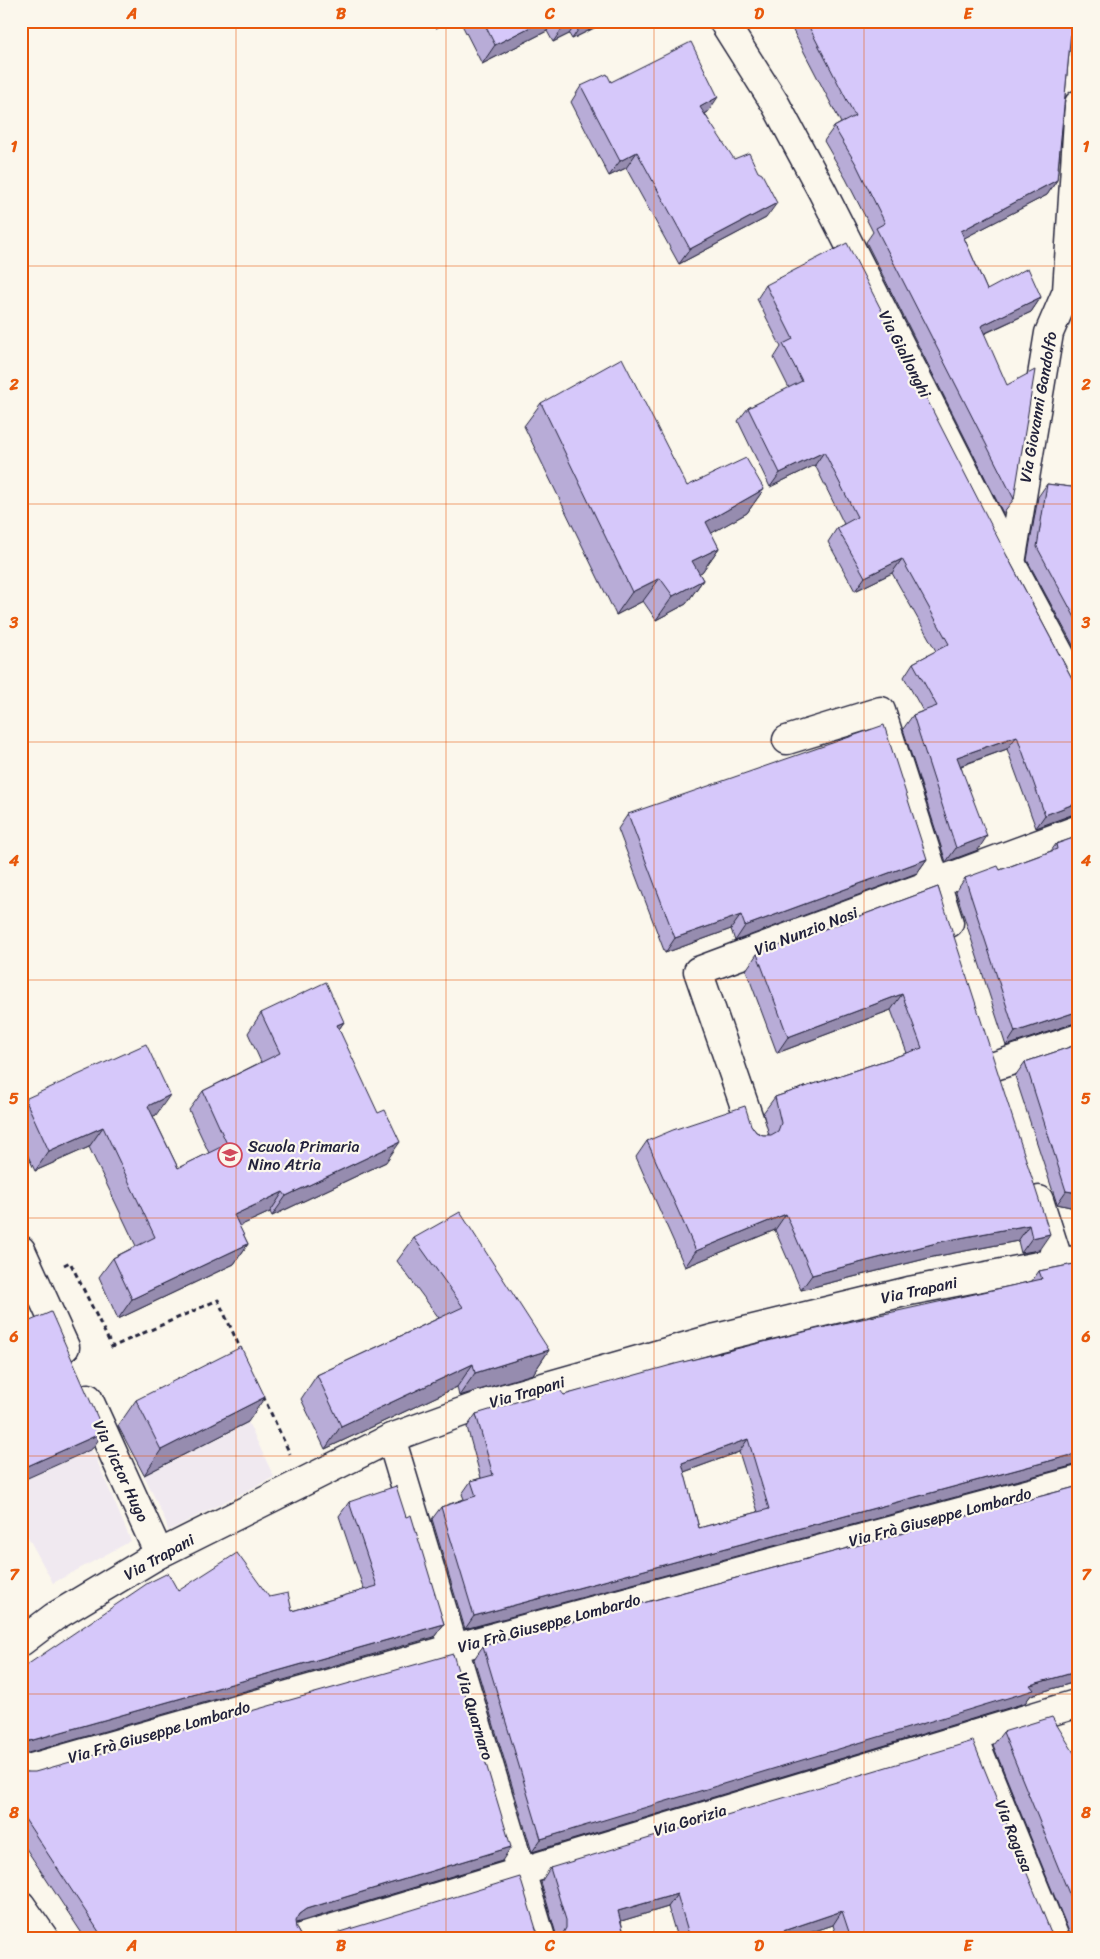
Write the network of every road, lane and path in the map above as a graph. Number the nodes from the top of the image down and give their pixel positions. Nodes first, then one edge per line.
1 (724, 21) edge
2 (1079, 104) edge
3 (1011, 563) junction
4 (1079, 690) edge
5 (787, 740) dead end
6 (1079, 829) edge
7 (936, 882) junction
8 (956, 947) edge
9 (1079, 1038) edge
10 (986, 1039) edge
11 (755, 1136) edge
12 (1032, 1178) edge
13 (1069, 1261) edge
14 (26, 1266) edge
15 (243, 1354) edge
16 (259, 1388) edge
17 (391, 1438) junction
18 (1079, 1480) edge
19 (303, 1482) junction
20 (159, 1554) junction
21 (21, 1642) edge
22 (454, 1648) junction
23 (1079, 1703) edge
24 (972, 1735) junction
25 (21, 1771) edge
26 (521, 1871) junction
27 (21, 1905) edge
28 (44, 1938) edge
29 (301, 1938) edge
30 (541, 1938) edge
31 (1055, 1938) edge

1 - 3 street, Via Giallonghi
2 - 3 street, Via Giovanni Gandolfo
3 - 4 street, Via Giallonghi
5 - 7 street
6 - 7 street, Via Nunzio Nasi
7 - 8 street
7 - 11 street, Via Nunzio Nasi
9 - 10 street
12 - 13 street
13 - 17 street, Via Trapani
14 - 15 path
14 - 20 street, Via Victor Hugo
16 - 19 path
17 - 19 street, Via Trapani
17 - 22 street, Via Quarnaro
18 - 22 street, Via Frà Giuseppe Lombardo
19 - 20 street, Via Trapani
20 - 21 street, Via Trapani
22 - 25 street, Via Frà Giuseppe Lombardo
22 - 26 street, Via Quarnaro
23 - 24 street, Via Gorizia
24 - 26 street, Via Gorizia
24 - 31 street, Via Ragusa
26 - 29 street, Via Gorizia
26 - 30 street, Via Quarnaro
27 - 28 street

